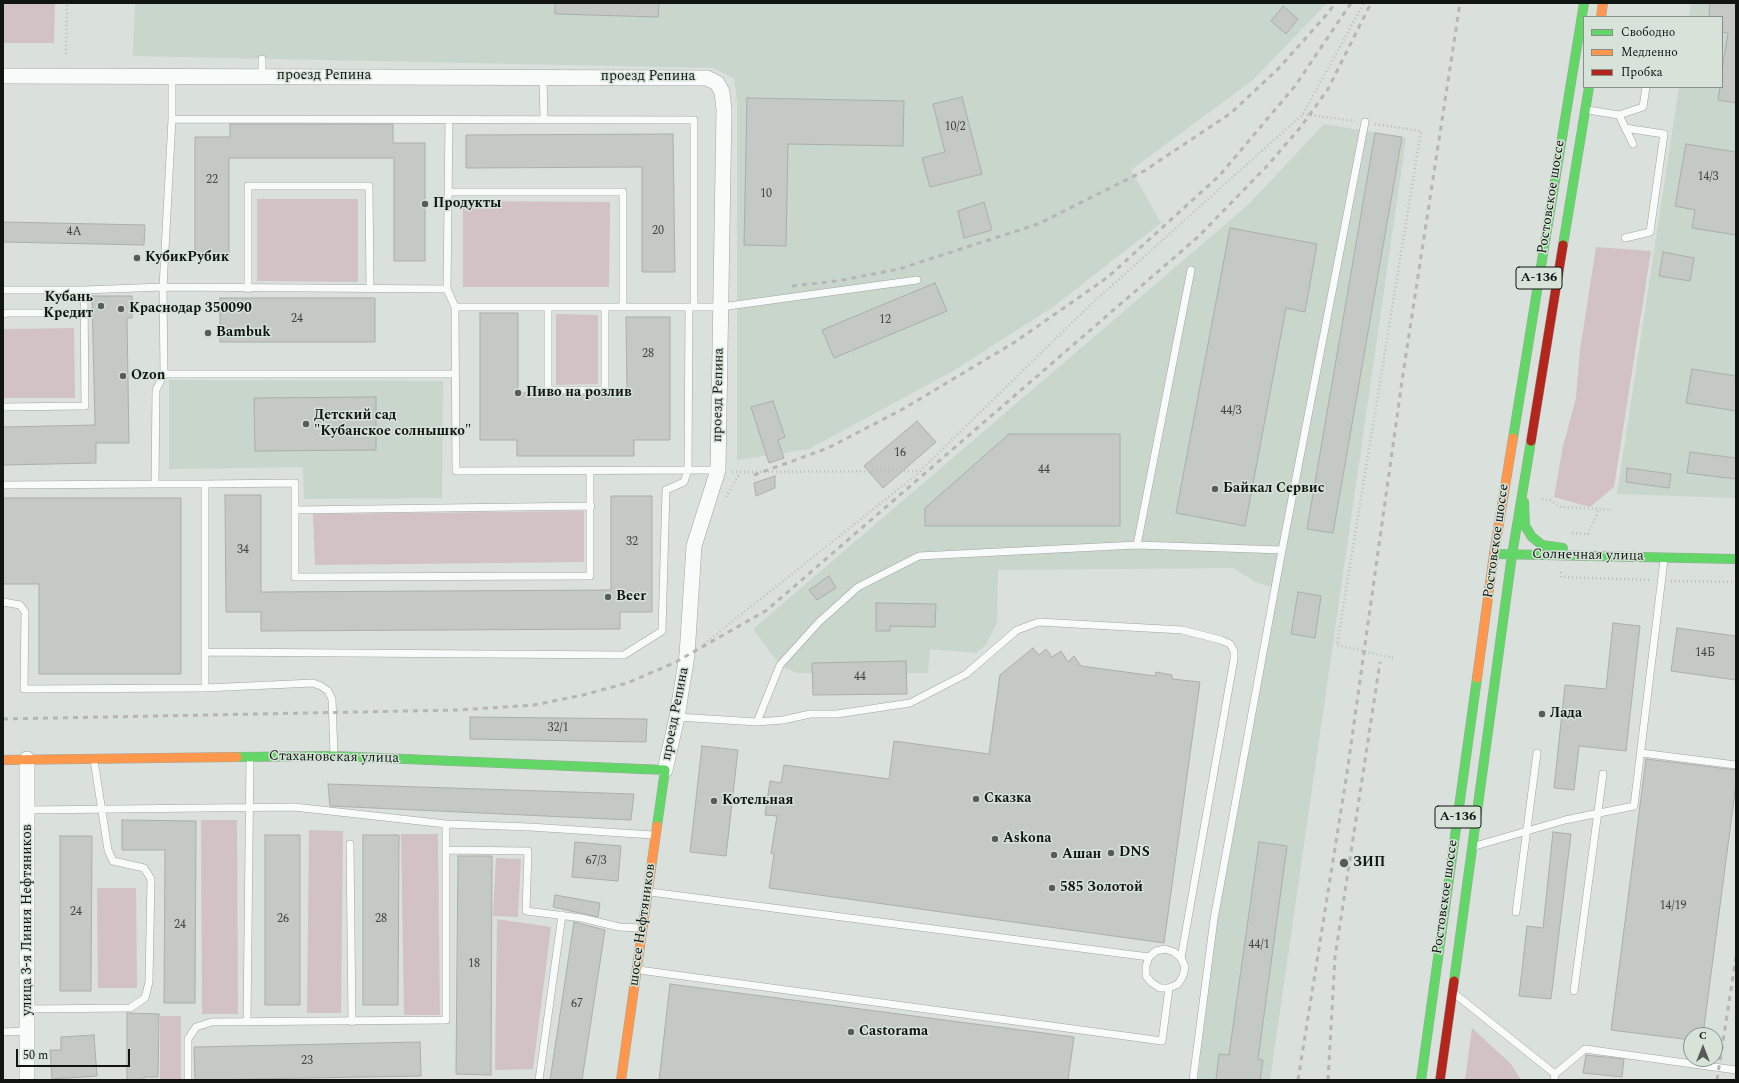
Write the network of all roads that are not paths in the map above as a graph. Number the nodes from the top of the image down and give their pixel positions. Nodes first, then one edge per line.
1 (1584, 3) edge
2 (1603, 3) edge
3 (1601, 16) edge
4 (262, 59) dead end
5 (3, 76) edge
6 (172, 76) junction
7 (262, 76) junction
8 (543, 77) junction
9 (1589, 88) edge
10 (1646, 88) edge
11 (1586, 110) junction
12 (1619, 115) junction
13 (172, 120) junction
14 (449, 120) junction
15 (544, 120) junction
16 (1364, 122) road end
17 (1625, 128) junction
18 (1633, 144) dead end
19 (448, 192) junction
20 (1625, 238) dead end
21 (1192, 270) dead end
22 (917, 280) dead end
23 (163, 287) junction
24 (370, 288) junction
25 (248, 289) junction
26 (447, 289) junction
27 (3, 290) edge
28 (84, 290) junction
29 (623, 306) junction
30 (455, 307) junction
31 (548, 307) junction
32 (605, 307) junction
33 (691, 307) junction
34 (721, 307) junction
35 (84, 313) junction
36 (3, 314) edge
37 (164, 374) junction
38 (455, 374) junction
39 (3, 407) edge
40 (590, 470) junction
41 (688, 470) junction
42 (718, 470) junction
43 (1525, 476) junction
44 (155, 484) junction
45 (205, 484) junction
46 (3, 486) edge
47 (591, 506) junction
48 (295, 510) junction
49 (1137, 544) junction
50 (1282, 550) junction
51 (1494, 554) junction
52 (1512, 555) junction
53 (1665, 558) junction
54 (1736, 559) edge
55 (3, 602) edge
56 (206, 652) junction
57 (205, 688) junction
58 (677, 717) junction
59 (757, 722) junction
60 (1641, 753) junction
61 (1537, 754) dead end
62 (334, 756) junction
63 (250, 757) junction
64 (94, 758) junction
65 (28, 759) junction
66 (3, 760) edge
67 (1736, 764) edge
68 (664, 770) junction
69 (1603, 774) dead end
70 (249, 808) junction
71 (100, 809) junction
72 (28, 810) junction
73 (1598, 813) junction
74 (446, 824) junction
75 (1526, 831) junction
76 (656, 835) junction
77 (350, 844) dead end
78 (1472, 847) junction
79 (446, 850) junction
80 (648, 892) junction
81 (1516, 912) dead end
82 (562, 915) junction
83 (643, 928) junction
84 (1149, 957) junction
85 (1181, 958) junction
86 (637, 969) junction
87 (1169, 988) junction
88 (1574, 991) dead end
89 (1452, 992) junction
90 (28, 1009) junction
91 (247, 1022) junction
92 (352, 1022) junction
93 (28, 1031) junction
94 (3, 1032) edge
95 (1736, 1070) edge
96 (1554, 1077) edge
97 (27, 1080) edge
98 (188, 1080) edge
99 (539, 1080) edge
100 (621, 1080) edge
101 (1193, 1080) edge
102 (1421, 1080) edge
103 (1440, 1080) edge

1 - 51 main road, Ростовское шоссе / А-136
2 - 3 main road
4 - 7 lane
5 - 6 street, проезд Репина
6 - 7 street, проезд Репина
6 - 13 lane
7 - 8 street, проезд Репина
8 - 15 lane
8 - 34 street, проезд Репина
9 - 11 main road, Ростовское шоссе / А-136
10 - 12 lane
11 - 12 lane
11 - 43 main road, Ростовское шоссе / А-136
12 - 17 lane
13 - 14 lane
13 - 23 lane
14 - 15 lane
14 - 19 lane
15 - 33 lane
16 - 50 lane
17 - 18 lane
17 - 20 lane
19 - 26 lane
19 - 29 lane
21 - 49 lane
22 - 34 lane
23 - 25 lane
23 - 28 lane
23 - 37 lane
24 - 25 lane
24 - 25 lane
24 - 26 lane
26 - 30 lane
27 - 28 lane
28 - 35 lane
29 - 32 lane
29 - 33 lane
30 - 31 lane
30 - 38 lane
31 - 32 lane
31 - 32 lane
33 - 34 lane
33 - 41 lane
34 - 42 street, проезд Репина
35 - 36 lane
35 - 39 lane
37 - 38 lane
37 - 44 lane
38 - 40 lane
40 - 41 lane
40 - 47 lane
41 - 42 lane
41 - 56 lane
42 - 58 street, проезд Репина
43 - 52 main road, Ростовское шоссе / А-136
43 - 53 main road, Солнечная улица
44 - 45 lane
44 - 46 lane
45 - 48 lane
45 - 56 lane
47 - 48 lane
47 - 48 lane
49 - 50 lane
49 - 59 lane
50 - 101 lane
51 - 52 main road, Солнечная улица
51 - 102 main road, Ростовское шоссе / А-136
52 - 53 main road, Солнечная улица
52 - 78 main road, Ростовское шоссе / А-136
53 - 54 main road, Солнечная улица
53 - 60 lane
55 - 57 lane
56 - 57 lane
57 - 62 lane
58 - 59 lane
58 - 68 street, проезд Репина
59 - 85 lane
60 - 67 lane
60 - 73 lane
61 - 75 lane
62 - 63 main road, Стахановская улица
62 - 68 main road, Стахановская улица
63 - 64 main road, Стахановская улица
63 - 70 lane
64 - 65 main road, Стахановская улица
64 - 71 lane
65 - 66 main road, Стахановская улица
65 - 72 street, улица 3-я Линия Нефтяников
68 - 76 main road, шоссе Нефтяников
69 - 73 lane
70 - 71 lane
70 - 74 lane
70 - 91 lane
71 - 72 lane
71 - 90 lane
72 - 90 street, улица 3-я Линия Нефтяников
73 - 75 lane
73 - 88 lane
74 - 76 lane
74 - 79 lane
75 - 78 lane
75 - 81 lane
76 - 80 main road, шоссе Нефтяников
77 - 92 lane
78 - 89 main road, Ростовское шоссе / А-136
79 - 82 lane
79 - 92 lane
80 - 83 main road, шоссе Нефтяников
80 - 84 lane
82 - 83 lane
82 - 99 lane
83 - 86 main road, шоссе Нефтяников
84 - 85 lane
84 - 87 lane
85 - 87 lane
86 - 87 lane
86 - 100 main road, шоссе Нефтяников
89 - 96 lane
89 - 103 main road, Ростовское шоссе / А-136
90 - 93 street, улица 3-я Линия Нефтяников
91 - 92 lane
91 - 98 lane
93 - 94 lane
93 - 97 street, улица 3-я Линия Нефтяников
95 - 96 lane

